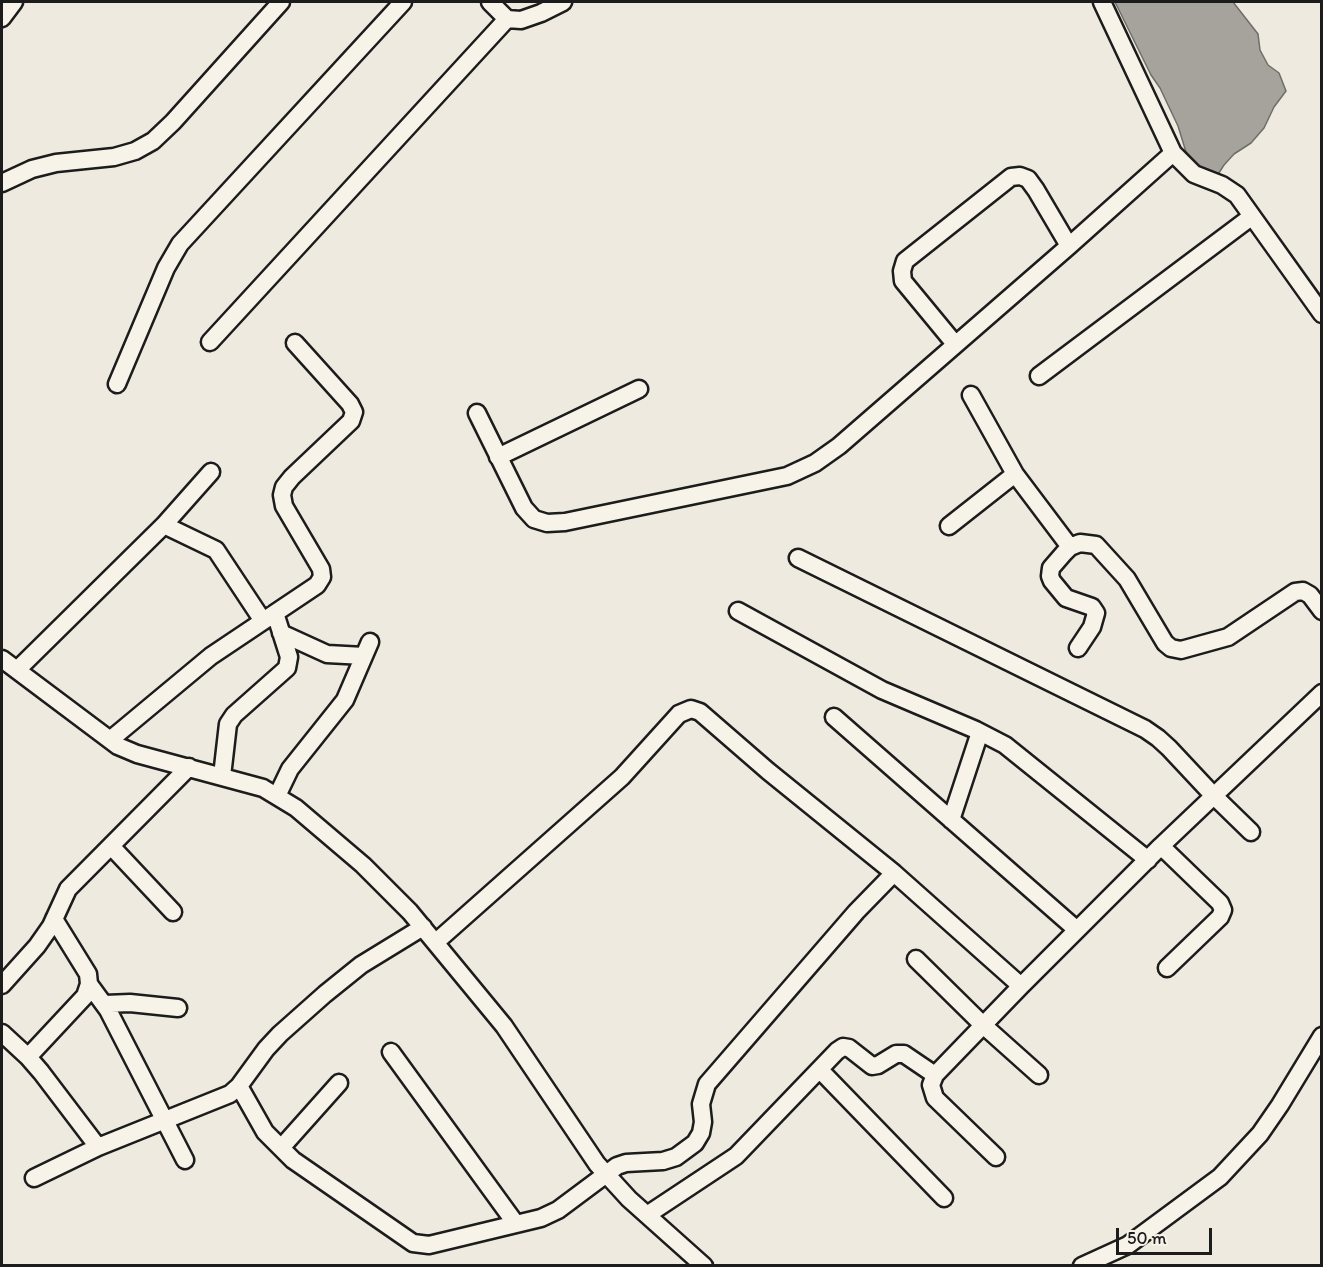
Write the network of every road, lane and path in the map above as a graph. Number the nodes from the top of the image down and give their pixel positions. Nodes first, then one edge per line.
1 (14, 2) edge
2 (281, 2) edge
3 (403, 2) edge
4 (490, 2) edge
5 (563, 2) edge
6 (1102, 2) edge
7 (2, 18) edge
8 (507, 19) junction
9 (1173, 153) junction
10 (2, 183) edge
11 (1251, 217) junction
12 (1069, 246) junction
13 (1322, 314) edge
14 (210, 342) dead end
15 (295, 343) dead end
16 (955, 344) junction
17 (1039, 376) dead end
18 (117, 384) dead end
19 (639, 389) dead end
20 (971, 395) dead end
21 (477, 413) dead end
22 (498, 457) junction
23 (211, 472) dead end
24 (1015, 474) junction
25 (164, 525) junction
26 (949, 526) dead end
27 (1070, 547) junction
28 (798, 558) dead end
29 (738, 611) dead end
30 (1322, 611) edge
31 (269, 617) junction
32 (281, 633) junction
33 (1078, 648) dead end
34 (2, 659) edge
35 (17, 670) junction
36 (1322, 693) edge
37 (834, 717) dead end
38 (980, 732) junction
39 (110, 740) junction
40 (189, 767) junction
41 (222, 776) junction
42 (1213, 795) junction
43 (277, 796) junction
44 (951, 820) junction
45 (1251, 832) dead end
46 (111, 846) junction
47 (1161, 846) junction
48 (1148, 860) junction
49 (894, 873) junction
50 (173, 912) dead end
51 (54, 919) junction
52 (423, 927) junction
53 (1077, 930) junction
54 (436, 942) junction
55 (916, 959) dead end
56 (1167, 968) dead end
57 (89, 984) junction
58 (2, 986) edge
59 (1021, 986) junction
60 (105, 1004) junction
61 (178, 1008) dead end
62 (984, 1025) junction
63 (2, 1034) edge
64 (1322, 1036) edge
65 (391, 1052) dead end
66 (28, 1057) junction
67 (820, 1070) junction
68 (935, 1075) junction
69 (1039, 1075) dead end
70 (339, 1083) dead end
71 (239, 1086) junction
72 (164, 1120) junction
73 (98, 1147) junction
74 (281, 1148) junction
75 (996, 1156) dead end
76 (185, 1160) dead end
77 (606, 1174) junction
78 (34, 1178) dead end
79 (944, 1198) dead end
80 (647, 1215) junction
81 (516, 1224) junction
82 (704, 1266) edge
83 (1082, 1266) edge

1 - 7 street
2 - 10 street
3 - 18 street
4 - 8 street
5 - 8 street
6 - 9 street
8 - 14 street
9 - 11 street
9 - 12 street
11 - 13 street
11 - 17 street
12 - 16 street
12 - 16 street
15 - 31 street
16 - 22 street
19 - 22 street
20 - 24 street
21 - 22 street
23 - 25 street
24 - 26 street
24 - 27 street
25 - 31 street
25 - 35 street
27 - 30 street
27 - 33 street
28 - 42 street
29 - 38 street
31 - 32 street
31 - 39 street
32 - 41 street
32 - 43 street
34 - 35 street
35 - 39 street
36 - 42 street
37 - 44 street
38 - 44 street
38 - 48 street
39 - 40 street
40 - 41 street
40 - 46 street
41 - 43 street
42 - 45 street
42 - 47 street
43 - 52 street
44 - 53 street
46 - 50 street
46 - 51 street
47 - 48 street
47 - 56 street
48 - 53 street
49 - 54 street
49 - 59 street
49 - 77 street
51 - 57 street
51 - 58 street
52 - 54 street
52 - 71 street
53 - 59 street
54 - 77 street
55 - 62 street
57 - 60 street
57 - 66 street
59 - 62 street
60 - 61 street
60 - 72 street
62 - 68 street
62 - 69 street
63 - 66 street
64 - 83 street
65 - 81 street
66 - 73 street
67 - 68 street
67 - 79 street
67 - 80 street
68 - 75 street
70 - 74 street
71 - 72 street
71 - 74 street
72 - 73 street
72 - 76 street
73 - 78 street
74 - 81 street
77 - 80 street
77 - 81 street
80 - 82 street

